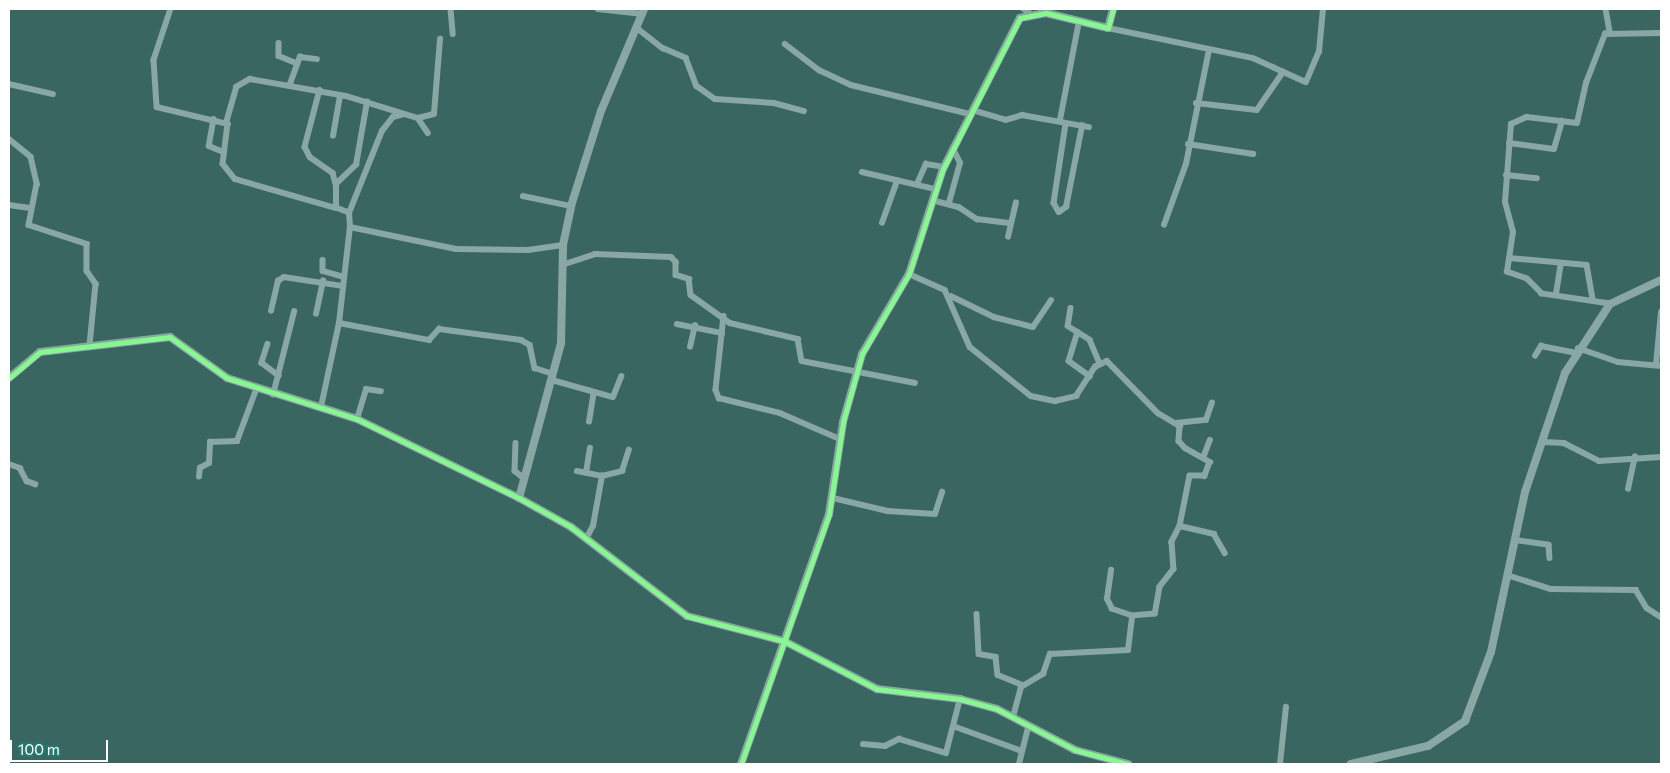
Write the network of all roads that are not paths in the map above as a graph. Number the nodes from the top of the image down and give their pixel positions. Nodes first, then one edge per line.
1 (171, 9) edge
2 (451, 9) edge
3 (598, 9) edge
4 (1113, 9) edge
5 (1323, 9) edge
6 (1606, 9) edge
7 (644, 11) edge
8 (1027, 11) edge
9 (1047, 11) edge
10 (1079, 21) junction
11 (637, 28) junction
12 (1108, 28) junction
13 (1610, 31) junction
14 (1661, 32) edge
15 (453, 34) dead end
16 (440, 39) dead end
17 (279, 43) dead end
18 (785, 44) dead end
19 (1209, 50) junction
20 (317, 59) dead end
21 (296, 63) junction
22 (1283, 72) junction
23 (9, 84) edge
24 (290, 84) junction
25 (320, 90) junction
26 (53, 94) dead end
27 (340, 96) junction
28 (367, 102) junction
29 (1196, 103) junction
30 (804, 111) dead end
31 (971, 112) junction
32 (406, 114) junction
33 (418, 118) junction
34 (214, 119) junction
35 (1060, 120) junction
36 (1562, 121) junction
37 (226, 122) junction
38 (1066, 124) junction
39 (1082, 126) junction
40 (1089, 127) dead end
41 (428, 133) dead end
42 (333, 136) dead end
43 (9, 140) edge
44 (1509, 143) junction
45 (1188, 144) junction
46 (952, 149) junction
47 (224, 152) junction
48 (1253, 154) dead end
49 (944, 167) junction
50 (862, 172) dead end
51 (1506, 175) junction
52 (1537, 178) dead end
53 (897, 181) junction
54 (336, 184) junction
55 (917, 184) junction
56 (935, 189) junction
57 (523, 196) dead end
58 (932, 200) junction
59 (949, 203) junction
60 (1016, 203) dead end
61 (9, 205) edge
62 (571, 206) junction
63 (30, 208) junction
64 (336, 208) junction
65 (349, 213) junction
66 (882, 222) dead end
67 (1011, 223) junction
68 (1164, 225) dead end
69 (350, 227) junction
70 (1008, 236) dead end
71 (563, 245) junction
72 (1509, 258) junction
73 (323, 260) dead end
74 (565, 264) junction
75 (1561, 264) junction
76 (909, 274) junction
77 (344, 277) junction
78 (1661, 280) edge
79 (323, 281) junction
80 (344, 286) junction
81 (1556, 294) junction
82 (951, 296) junction
83 (1593, 299) junction
84 (1050, 300) dead end
85 (1610, 304) junction
86 (1071, 308) dead end
87 (271, 311) dead end
88 (294, 312) dead end
89 (1661, 312) edge
90 (316, 314) dead end
91 (724, 316) junction
92 (339, 323) junction
93 (677, 324) dead end
94 (695, 326) junction
95 (1078, 332) junction
96 (722, 333) junction
97 (268, 344) dead end
98 (90, 345) junction
99 (690, 348) dead end
100 (1577, 351) junction
101 (1535, 356) dead end
102 (1100, 363) junction
103 (1659, 365) edge
104 (856, 373) junction
105 (279, 376) junction
106 (1090, 376) junction
107 (552, 377) junction
108 (621, 377) dead end
109 (9, 378) edge
110 (915, 383) dead end
111 (256, 390) junction
112 (382, 391) dead end
113 (594, 392) junction
114 (273, 396) junction
115 (1212, 403) dead end
116 (321, 407) junction
117 (357, 419) junction
118 (589, 422) dead end
119 (1176, 423) junction
120 (840, 439) junction
121 (1210, 440) dead end
122 (1544, 442) junction
123 (516, 443) dead end
124 (590, 448) dead end
125 (629, 450) dead end
126 (1634, 457) junction
127 (1661, 457) edge
128 (1203, 458) junction
129 (9, 464) edge
130 (577, 471) dead end
131 (586, 473) junction
132 (602, 476) junction
133 (199, 477) dead end
134 (525, 479) junction
135 (35, 484) dead end
136 (1628, 489) dead end
137 (942, 492) dead end
138 (519, 498) junction
139 (833, 498) junction
140 (1180, 526) junction
141 (586, 539) junction
142 (1515, 540) junction
143 (1225, 553) dead end
144 (1550, 558) dead end
145 (1111, 570) dead end
146 (1507, 575) junction
147 (977, 614) dead end
148 (1132, 616) junction
149 (1661, 617) edge
150 (784, 641) junction
151 (1023, 685) junction
152 (960, 699) junction
153 (1286, 707) dead end
154 (1013, 717) junction
155 (956, 727) junction
156 (1028, 727) junction
157 (863, 744) dead end
158 (1022, 751) junction
159 (741, 764) edge
160 (1019, 764) edge
161 (1128, 764) edge
162 (1280, 764) edge
163 (1351, 764) edge

1 - 34 street
2 - 15 street
3 - 7 street
4 - 12 street
5 - 22 street
6 - 13 street
7 - 11 street
8 - 9 street
8 - 31 street
9 - 10 street
10 - 12 street
10 - 35 street
11 - 30 street
11 - 62 street
12 - 19 street
13 - 14 street
13 - 36 street
16 - 33 street
17 - 21 street
18 - 31 street
19 - 22 street
19 - 29 street
20 - 21 street
21 - 24 street
22 - 29 street
23 - 26 street
24 - 25 street
24 - 37 street
25 - 27 street
25 - 54 street
27 - 28 street
27 - 42 street
28 - 32 street
28 - 54 street
29 - 45 street
31 - 35 street
31 - 46 street
32 - 33 street
32 - 65 street
33 - 41 street
34 - 37 street
34 - 47 street
35 - 38 street
36 - 44 street
36 - 44 street
37 - 47 street
38 - 39 street
38 - 39 street
39 - 40 street
43 - 63 street
44 - 51 street
45 - 48 street
45 - 68 street
46 - 49 street
46 - 59 street
47 - 64 street
49 - 55 street
49 - 56 street
50 - 53 street
51 - 52 street
51 - 72 street
53 - 55 street
53 - 66 street
54 - 64 street
55 - 56 street
56 - 58 street
57 - 62 street
58 - 59 street
58 - 76 street
59 - 67 street
60 - 67 street
61 - 63 street
62 - 71 street
63 - 98 street
64 - 65 street
65 - 69 street
67 - 70 street
69 - 71 street
69 - 77 street
71 - 74 street
72 - 75 street
72 - 81 street
73 - 77 street
74 - 91 street
74 - 107 street
75 - 81 street
75 - 83 street
76 - 82 street
76 - 104 street
77 - 80 street
78 - 85 street
79 - 80 street
79 - 87 street
79 - 90 street
80 - 92 street
81 - 83 street
82 - 84 street
82 - 106 street
83 - 85 street
85 - 100 street
86 - 95 street
88 - 105 street
89 - 103 street
91 - 96 street
91 - 104 street
92 - 107 street
92 - 116 street
93 - 94 street
94 - 96 street
94 - 99 street
95 - 102 street
95 - 106 street
96 - 120 street
97 - 105 street
98 - 109 street
98 - 111 street
100 - 101 street
100 - 103 street
100 - 122 street
102 - 106 street
102 - 119 street
104 - 110 street
104 - 120 street
105 - 114 street
107 - 113 street
107 - 134 street
108 - 113 street
111 - 114 street
111 - 133 street
112 - 117 street
113 - 118 street
114 - 116 street
115 - 119 street
116 - 117 street
117 - 138 street
119 - 128 street
120 - 139 street
121 - 128 street
122 - 126 street
122 - 142 street
123 - 134 street
124 - 131 street
125 - 132 street
126 - 127 street
126 - 136 street
128 - 140 street
129 - 135 street
130 - 131 street
131 - 132 street
132 - 141 street
134 - 138 street
137 - 139 street
138 - 141 street
139 - 150 street
140 - 143 street
140 - 148 street
141 - 150 street
142 - 144 street
142 - 146 street
145 - 148 street
146 - 149 street
146 - 163 street
147 - 151 street
148 - 151 street
150 - 152 street
150 - 159 street
151 - 154 street
152 - 154 street
152 - 155 street
153 - 162 street
154 - 156 street
155 - 157 street
155 - 158 street
156 - 158 street
156 - 161 street
158 - 160 street

